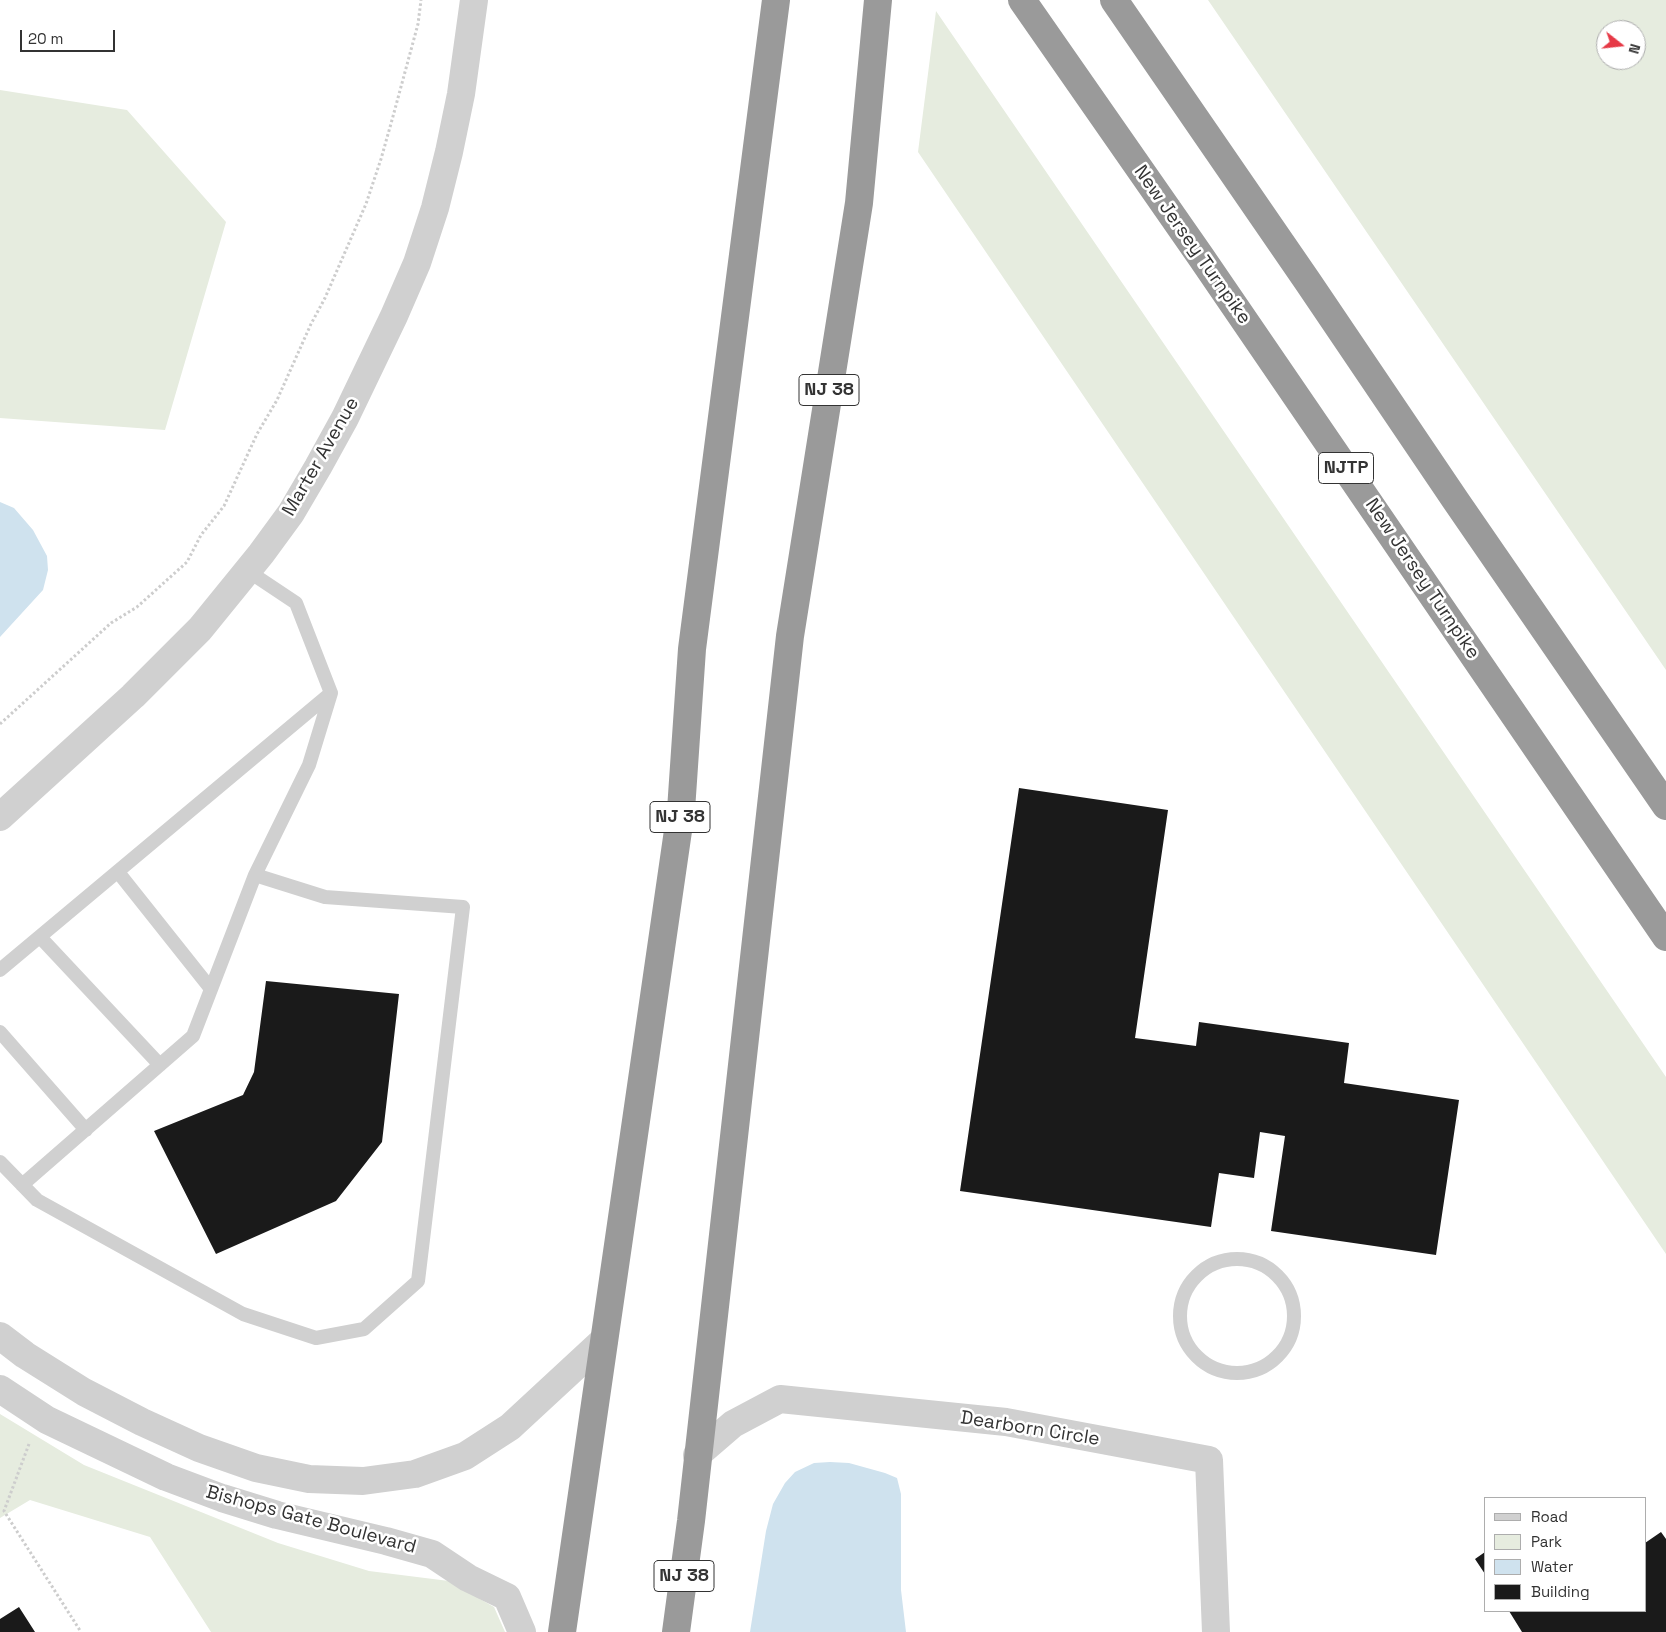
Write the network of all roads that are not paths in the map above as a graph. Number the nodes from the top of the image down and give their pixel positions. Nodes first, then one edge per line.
1 (474, 0) edge
2 (776, 0) edge
3 (878, 0) edge
4 (1022, 0) edge
5 (1114, 0) edge
6 (248, 571) junction
7 (331, 694) junction
8 (1666, 806) edge
9 (0, 817) edge
10 (118, 872) junction
11 (255, 875) junction
12 (40, 937) junction
13 (1666, 938) edge
14 (0, 970) edge
15 (211, 989) junction
16 (0, 1032) edge
17 (160, 1065) junction
18 (86, 1130) junction
19 (0, 1162) edge
20 (22, 1185) junction
21 (0, 1336) edge
22 (604, 1340) junction
23 (1288, 1341) joint
24 (0, 1389) edge
25 (698, 1456) junction
26 (522, 1632) edge
27 (562, 1632) edge
28 (676, 1632) edge
29 (1216, 1632) edge

1 - 6 street, Marter Avenue
2 - 22 highway, NJ 38
3 - 25 highway, NJ 38
4 - 13 highway, New Jersey Turnpike / NJTP
5 - 8 highway
6 - 7 lane
6 - 9 street, Marter Avenue
7 - 10 lane
7 - 11 lane
10 - 12 lane
10 - 15 lane
11 - 15 lane
11 - 20 lane
12 - 14 lane
12 - 17 lane
15 - 17 lane
16 - 18 lane
17 - 18 lane
18 - 20 lane
19 - 20 lane
21 - 22 street, Bishops Gate Boulevard
22 - 27 highway, NJ 38
23 - 23 lane
24 - 26 street, Bishops Gate Boulevard
25 - 28 highway, NJ 38
25 - 29 street, Dearborn Circle

